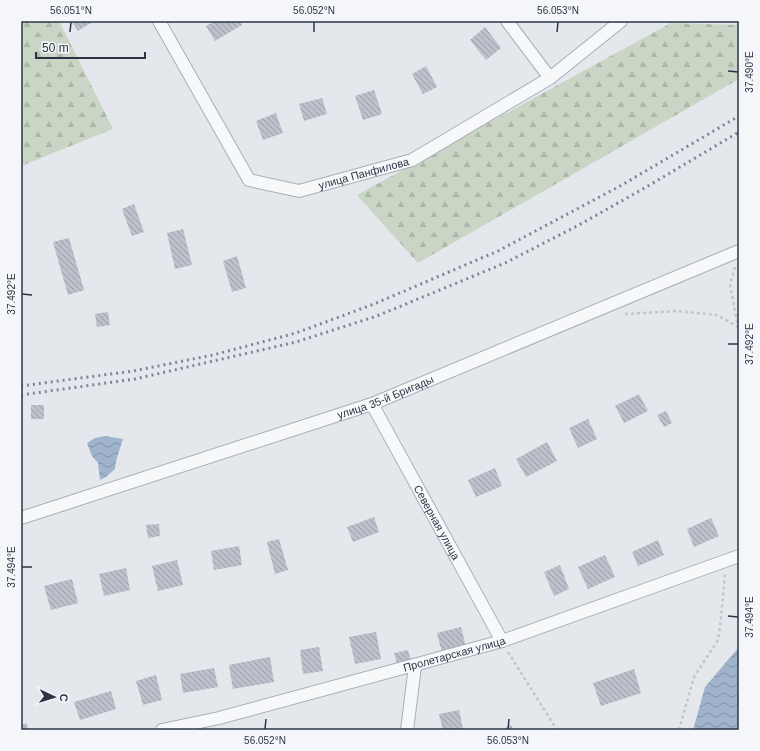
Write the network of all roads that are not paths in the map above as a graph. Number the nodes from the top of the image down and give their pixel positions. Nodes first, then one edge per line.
1 (159, 21) edge
2 (507, 21) edge
3 (621, 21) edge
4 (550, 78) junction
5 (738, 256) edge
6 (372, 404) junction
7 (21, 518) edge
8 (739, 556) edge
9 (502, 641) junction
10 (415, 666) junction
11 (218, 724) edge
12 (162, 730) edge
13 (407, 730) edge

1 - 4 street, улица Панфилова
2 - 4 street
3 - 4 street, улица Панфилова
5 - 6 street, улица 35-й Бригады
6 - 7 street, улица 35-й Бригады
6 - 9 street, Северная улица
8 - 9 street, Пролетарская улица
9 - 10 street, Пролетарская улица
10 - 11 street, Пролетарская улица
10 - 13 street
11 - 12 street, Пролетарская улица

